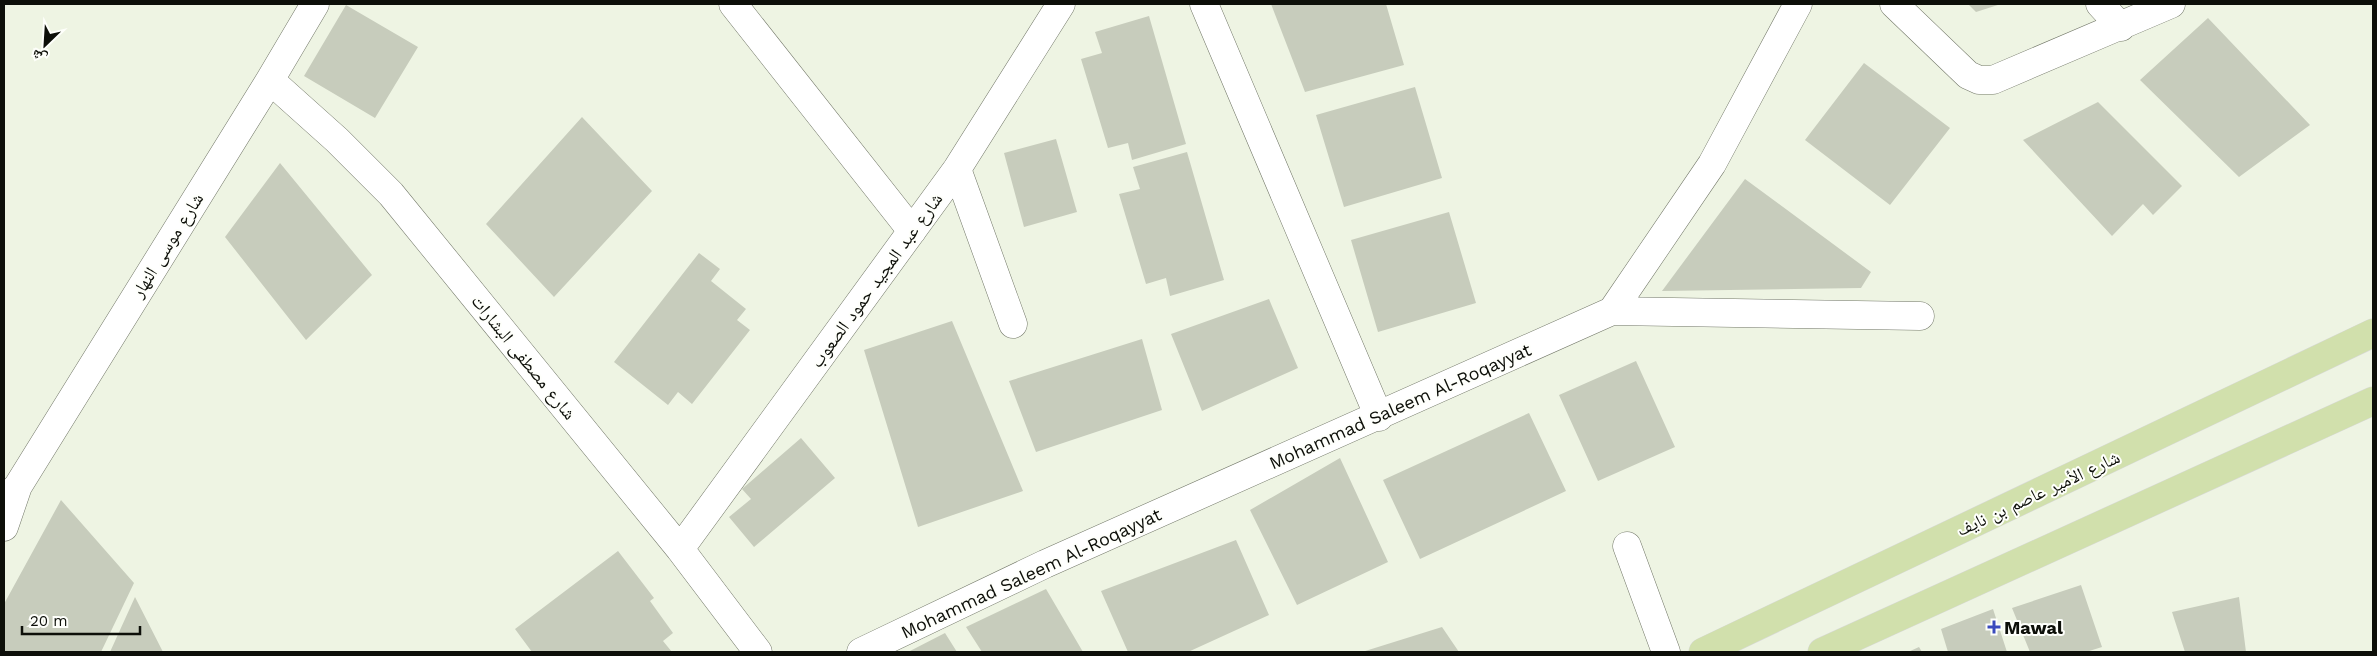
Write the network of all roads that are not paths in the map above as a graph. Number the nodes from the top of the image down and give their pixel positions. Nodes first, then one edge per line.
1 (315, 4) edge
2 (732, 4) edge
3 (1061, 4) edge
4 (1204, 4) edge
5 (1894, 4) edge
6 (2100, 4) edge
7 (2171, 4) edge
8 (1789, 9) edge
9 (2121, 27) junction
10 (270, 80) junction
11 (957, 169) junction
12 (912, 231) junction
13 (1612, 311) junction
14 (1920, 316) dead end
15 (1013, 324) dead end
16 (2373, 333) edge
17 (2373, 401) edge
18 (1380, 417) junction
19 (11, 494) edge
20 (4, 527) edge
21 (1627, 546) dead end
22 (680, 549) junction
23 (758, 652) edge
24 (861, 652) edge
25 (1666, 652) edge
26 (1703, 652) edge
27 (1822, 652) edge

1 - 10 street, شارع موسى النهار
2 - 12 street
3 - 11 street, شارع عبد المجيد حمود الصعوب
4 - 18 street
5 - 9 street
6 - 9 street
7 - 9 street
8 - 13 street
10 - 19 street, شارع موسى النهار
10 - 22 street, شارع مصطفى البشارات
11 - 12 street, شارع عبد المجيد حمود الصعوب
11 - 15 street
12 - 22 street, شارع عبد المجيد حمود الصعوب
13 - 14 street
13 - 18 street, Mohammad Saleem Al-Roqayyat
16 - 26 main road, شارع الأمير عاصم بن نايف
17 - 27 main road
18 - 24 street, Mohammad Saleem Al-Roqayyat
19 - 20 street, شارع موسى النهار
21 - 25 street
22 - 23 street, شارع مصطفى البشارات

